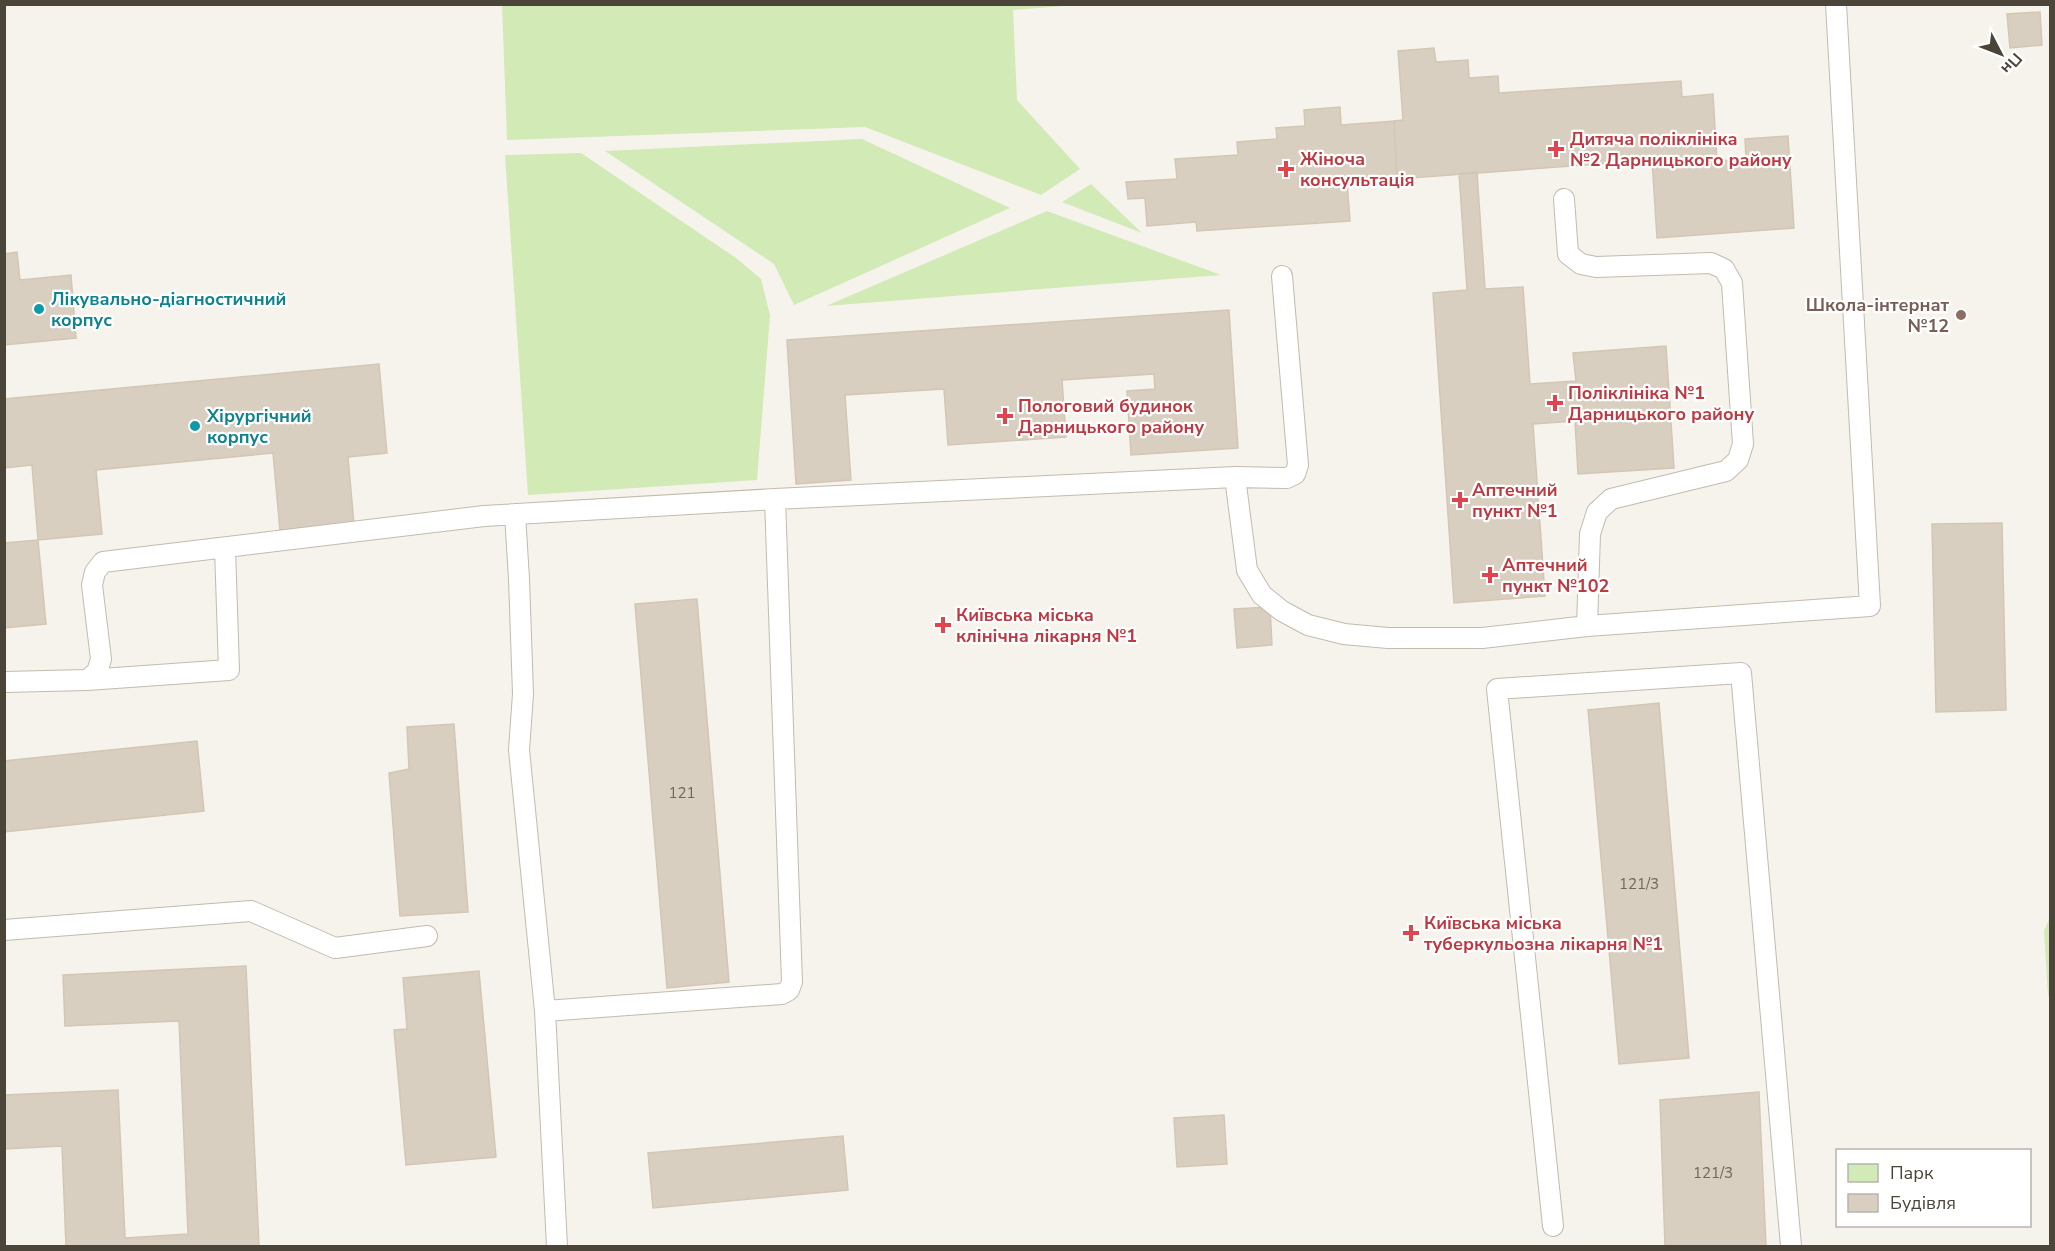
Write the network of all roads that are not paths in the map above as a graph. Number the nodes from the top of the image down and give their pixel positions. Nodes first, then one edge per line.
1 (1836, 4) edge
2 (1564, 199) dead end
3 (1282, 276) dead end
4 (1235, 477) junction
5 (775, 499) junction
6 (515, 514) junction
7 (225, 548) junction
8 (1587, 626) junction
9 (87, 680) junction
10 (4, 682) edge
11 (4, 930) edge
12 (427, 936) dead end
13 (545, 1011) junction
14 (1553, 1227) dead end
15 (558, 1246) edge
16 (1791, 1246) edge

1 - 8 lane
2 - 8 lane
3 - 4 lane
4 - 5 lane
4 - 8 lane
5 - 6 lane
5 - 13 lane
6 - 7 lane
6 - 13 lane
7 - 9 lane
7 - 9 lane
9 - 10 lane
11 - 12 lane
13 - 15 lane
14 - 16 lane

